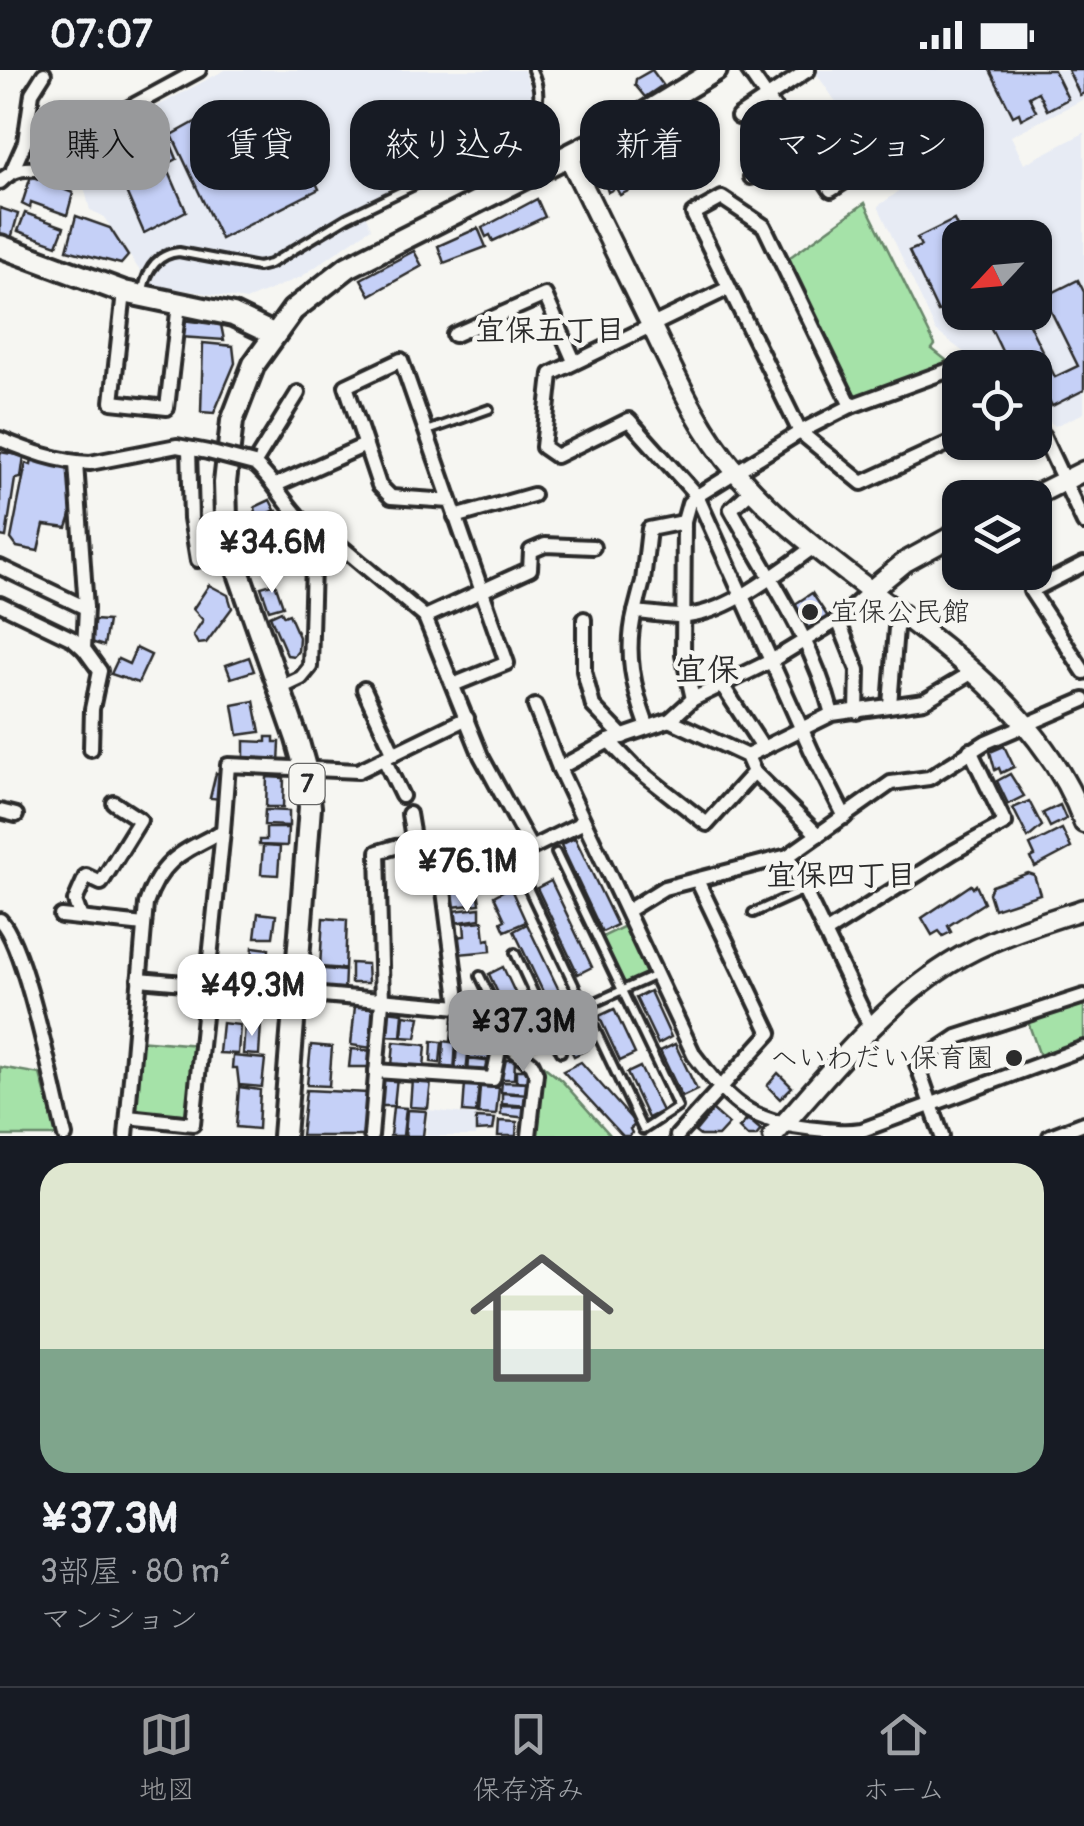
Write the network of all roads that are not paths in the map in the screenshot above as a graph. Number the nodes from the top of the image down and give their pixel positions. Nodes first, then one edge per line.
1 (199, 70) edge
2 (532, 70) edge
3 (716, 70) edge
4 (748, 70) edge
5 (808, 70) edge
6 (44, 74) dead end
7 (768, 98) junction
8 (738, 117) dead end
9 (568, 155) junction
10 (13, 169) junction
11 (0, 182) edge
12 (0, 246) edge
13 (727, 289) junction
14 (133, 294) junction
15 (179, 304) junction
16 (651, 325) junction
17 (273, 334) junction
18 (454, 336) dead end
19 (574, 361) junction
20 (942, 373) edge
21 (298, 393) dead end
22 (851, 406) junction
23 (490, 409) dead end
24 (426, 432) junction
25 (800, 432) junction
26 (0, 440) edge
27 (363, 446) junction
28 (942, 446) edge
29 (189, 449) junction
30 (1052, 456) edge
31 (76, 463) junction
32 (254, 464) junction
33 (735, 471) junction
34 (1084, 472) edge
35 (1064, 480) junction
36 (276, 485) junction
37 (1052, 486) edge
38 (752, 490) junction
39 (532, 495) dead end
40 (698, 496) junction
41 (450, 502) junction
42 (455, 517) junction
43 (684, 522) junction
44 (1084, 523) edge
45 (314, 531) junction
46 (942, 542) edge
47 (814, 546) junction
48 (592, 547) dead end
49 (198, 560) dead end
50 (1084, 564) edge
51 (0, 566) edge
52 (770, 579) junction
53 (870, 590) junction
54 (480, 592) junction
55 (742, 595) junction
56 (0, 604) edge
57 (86, 608) junction
58 (635, 612) junction
59 (684, 616) junction
60 (425, 617) junction
61 (904, 618) junction
62 (584, 619) dead end
63 (838, 620) junction
64 (804, 640) junction
65 (84, 648) junction
66 (1078, 653) edge
67 (771, 660) junction
68 (1084, 672) edge
69 (972, 673) junction
70 (454, 685) junction
71 (722, 685) junction
72 (280, 688) junction
73 (364, 689) dead end
74 (693, 699) junction
75 (1084, 700) edge
76 (890, 705) junction
77 (536, 706) dead end
78 (858, 712) junction
79 (832, 714) junction
80 (467, 718) junction
81 (670, 720) junction
82 (647, 726) junction
83 (1028, 726) junction
84 (801, 727) junction
85 (616, 739) junction
86 (90, 748) dead end
87 (763, 748) junction
88 (970, 750) junction
89 (747, 756) junction
90 (389, 757) junction
91 (559, 768) junction
92 (306, 772) junction
93 (754, 772) junction
94 (402, 796) dead end
95 (114, 803) dead end
96 (0, 811) edge
97 (409, 814) dead end
98 (16, 815) dead end
99 (845, 817) junction
100 (584, 822) junction
101 (1084, 822) edge
102 (223, 831) junction
103 (818, 835) junction
104 (414, 844) junction
105 (556, 853) dead end
106 (788, 856) junction
107 (519, 869) dead end
108 (696, 880) junction
109 (804, 890) junction
110 (1084, 909) edge
111 (627, 911) junction
112 (753, 914) dead end
113 (62, 916) dead end
114 (81, 918) junction
115 (0, 920) edge
116 (144, 925) junction
117 (826, 934) junction
118 (516, 953) dead end
119 (657, 974) junction
120 (480, 976) dead end
121 (139, 979) junction
122 (208, 984) junction
123 (622, 990) junction
124 (297, 992) junction
125 (1084, 996) edge
126 (382, 1002) junction
127 (460, 1007) junction
128 (584, 1007) junction
129 (548, 1024) junction
130 (870, 1026) junction
131 (501, 1040) junction
132 (1084, 1048) edge
133 (561, 1052) dead end
134 (376, 1071) junction
135 (720, 1090) junction
136 (931, 1104) junction
137 (128, 1118) junction
138 (1084, 1123) edge
139 (778, 1130) edge
140 (1068, 1133) edge
141 (65, 1136) edge
142 (126, 1136) edge
143 (284, 1136) edge
144 (371, 1136) edge
145 (529, 1136) edge
146 (677, 1136) edge
147 (942, 1136) edge
148 (1050, 1136) edge

1 - 10 street
2 - 14 lane
3 - 9 main road, 7
4 - 7 street
5 - 7 street
6 - 10 street
7 - 8 street
9 - 16 street
9 - 17 main road, 7
10 - 11 street
12 - 14 main road
13 - 16 street
13 - 22 street
13 - 25 street
14 - 15 main road
14 - 15 street
15 - 17 main road
16 - 19 street
16 - 33 street
17 - 72 main road, 7
18 - 19 street
19 - 40 street
20 - 22 street
21 - 32 street
22 - 25 street
23 - 24 lane
24 - 27 street
24 - 41 street
25 - 28 street
25 - 33 street
26 - 31 street
27 - 36 street
27 - 41 street
29 - 31 street
29 - 32 street, bridge
29 - 49 street
30 - 35 street
31 - 57 street
32 - 36 street
33 - 38 street
33 - 40 street
34 - 35 street
35 - 37 street
35 - 44 street
36 - 45 street
38 - 47 street
38 - 52 street
39 - 42 street
40 - 43 street
40 - 55 street
41 - 42 street
42 - 54 street
43 - 58 street
43 - 59 street
45 - 60 street
45 - 72 street
46 - 53 street
47 - 52 street
47 - 53 street
48 - 54 street
50 - 66 street
51 - 57 street
52 - 55 street
52 - 64 street
53 - 61 street
53 - 63 street
54 - 60 street
54 - 70 street
55 - 59 street
55 - 67 street
56 - 65 street
57 - 65 street
58 - 59 street
58 - 82 street
59 - 74 street
60 - 70 street
61 - 69 street
61 - 76 street
62 - 85 street
63 - 64 street
63 - 78 street
64 - 67 street
64 - 79 street
65 - 86 street
66 - 68 street
67 - 71 street
67 - 84 street
69 - 76 street
69 - 83 street
70 - 80 street
71 - 74 street
71 - 87 street
72 - 92 main road, 7
73 - 90 street
74 - 81 street
75 - 83 street
76 - 78 street
77 - 91 street
78 - 79 street
79 - 84 street
80 - 90 street
80 - 100 street
81 - 82 street
81 - 89 street
82 - 85 street
83 - 88 street
83 - 101 street
84 - 87 street
84 - 99 street
85 - 91 street
85 - 93 street
87 - 89 street
88 - 99 street
88 - 117 street
89 - 93 street
90 - 92 street
90 - 94 street
91 - 100 street
92 - 102 street
92 - 124 main road, 7
93 - 103 street
95 - 114 street
96 - 98 street
97 - 104 street
99 - 103 street
100 - 111 street
102 - 116 street
102 - 122 street
103 - 106 street
104 - 126 street
104 - 127 street
105 - 123 lane
106 - 108 street
106 - 109 street
107 - 128 lane
108 - 111 street
108 - 135 street
109 - 112 lane
109 - 117 street
110 - 130 street
111 - 119 street
113 - 114 street
114 - 116 street
115 - 141 street
116 - 121 street
117 - 130 street
118 - 129 lane
119 - 123 lane
119 - 135 street
120 - 129 lane
121 - 122 street
121 - 137 street
122 - 124 street
122 - 137 street
123 - 128 lane
123 - 128 lane
124 - 126 street
124 - 143 main road, 7
125 - 136 street
126 - 127 street
126 - 134 street
127 - 131 street
128 - 129 lane
129 - 133 lane
130 - 139 street
131 - 134 street
131 - 145 street
132 - 136 street
134 - 144 street
135 - 139 street
135 - 146 street
136 - 139 street
136 - 147 street
137 - 142 street
138 - 140 street
140 - 148 street

